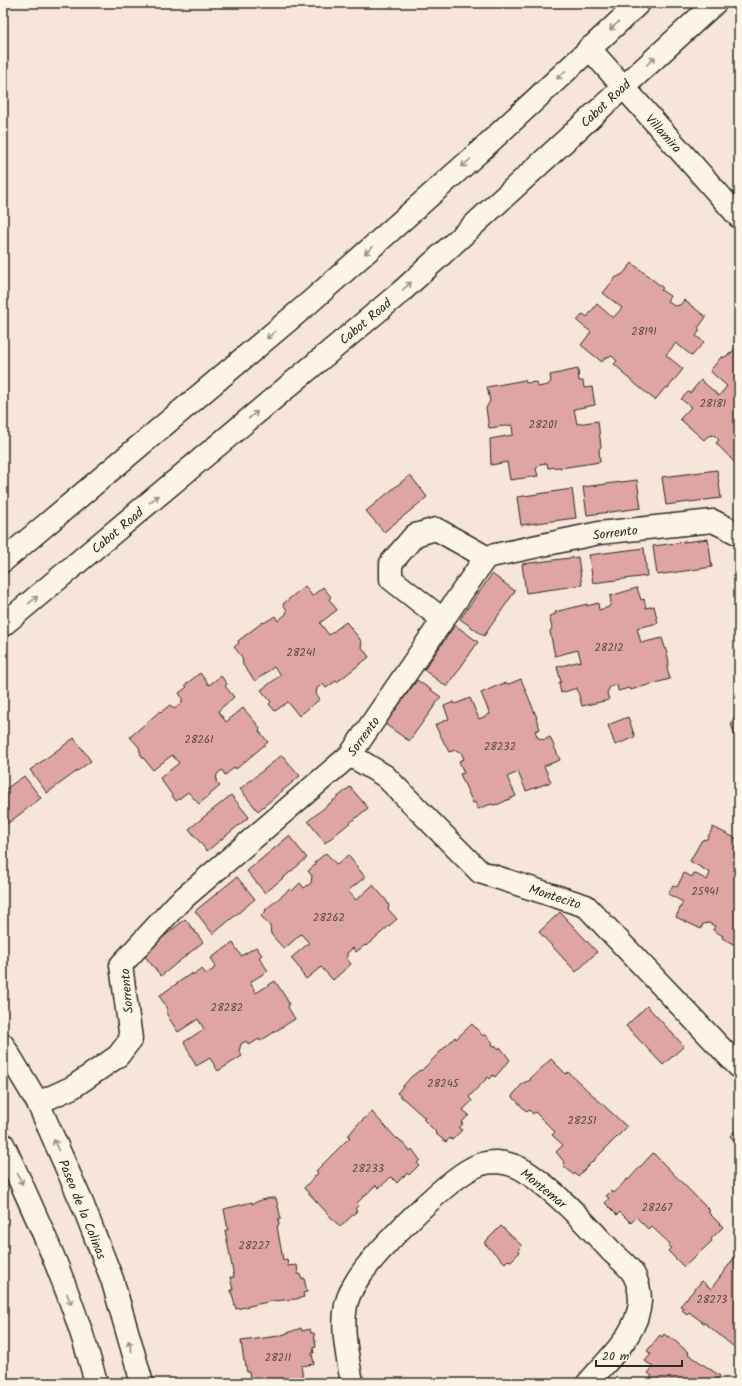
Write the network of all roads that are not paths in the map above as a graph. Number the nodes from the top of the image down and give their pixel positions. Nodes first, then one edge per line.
1 (639, 3) edge
2 (715, 3) edge
3 (590, 48) junction
4 (622, 87) junction
5 (739, 217) edge
6 (739, 534) edge
7 (486, 557) junction
8 (3, 561) edge
9 (442, 619) junction
10 (3, 625) edge
11 (350, 755) junction
12 (3, 1045) edge
13 (739, 1067) edge
14 (38, 1104) junction
15 (3, 1144) edge
16 (87, 1347) junction
17 (96, 1383) edge
18 (105, 1383) edge
19 (142, 1383) edge
20 (352, 1383) edge
21 (588, 1383) edge

1 -> 3 main road
4 -> 2 main road, Cabot Road
3 - 4 main road, Villamira
3 -> 8 main road
4 - 5 main road, Villamira
10 -> 4 main road, Cabot Road
6 - 7 main road, Sorrento
7 - 9 main road, Sorrento
7 - 9 main road
9 - 11 main road, Sorrento
11 - 13 main road, Montecito
11 - 14 main road, Sorrento
12 - 14 main road, Paseo de la Colinas
19 -> 14 main road, Paseo de la Colinas
15 -> 16 main road
16 - 17 main road
16 - 18 main road
20 - 21 main road, Montemar

